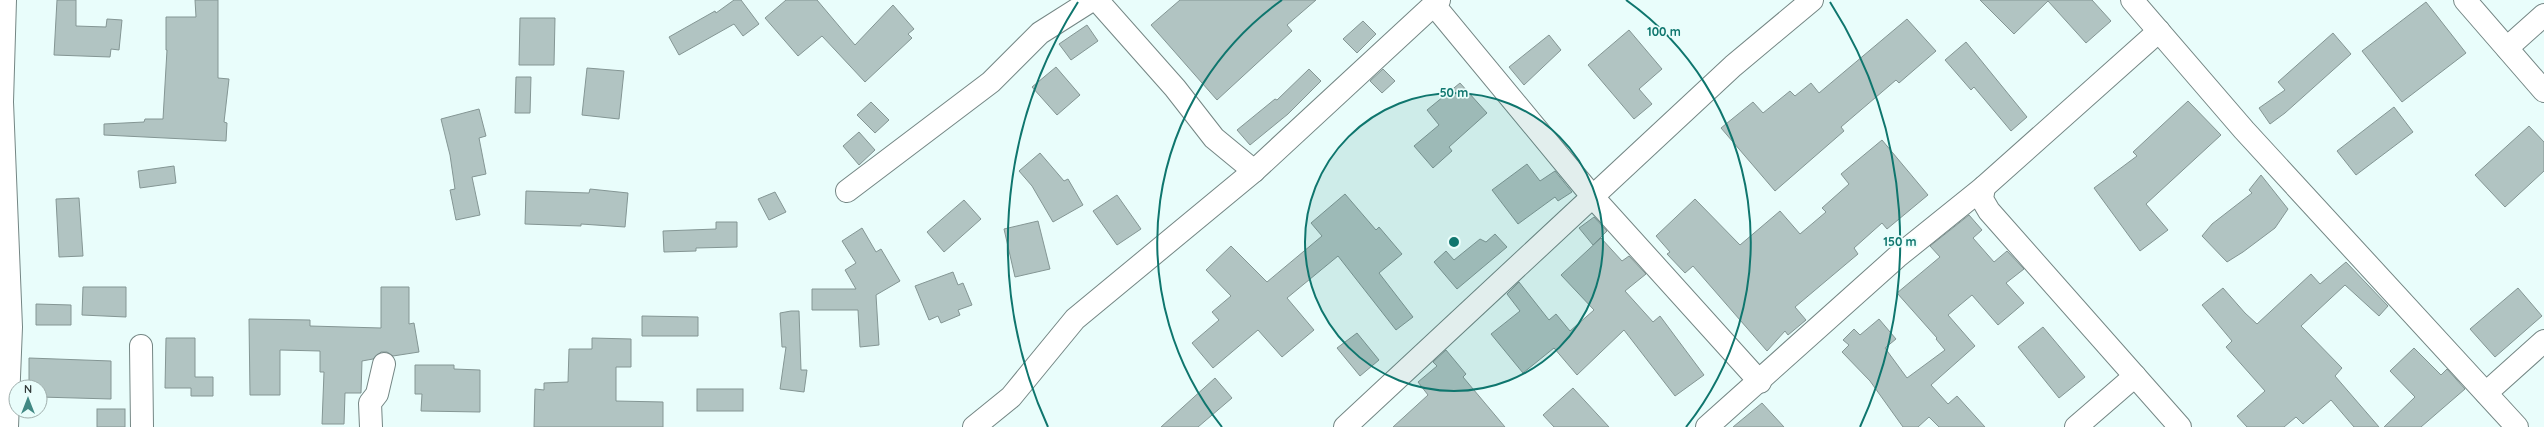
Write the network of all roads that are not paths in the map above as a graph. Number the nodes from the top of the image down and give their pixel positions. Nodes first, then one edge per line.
1 (5, 0) edge
2 (1092, 0) edge
3 (1097, 0) edge
4 (1812, 0) edge
5 (2132, 0) edge
6 (2465, 0) edge
7 (1437, 2) edge
8 (2544, 15) edge
9 (2159, 31) junction
10 (2507, 48) junction
11 (2544, 91) edge
12 (1254, 171) junction
13 (1984, 187) junction
14 (847, 191) dead end
15 (1592, 196) junction
16 (2544, 341) edge
17 (141, 346) dead end
18 (384, 364) dead end
19 (2135, 376) junction
20 (1760, 382) junction
21 (2486, 393) junction
22 (7, 427) edge
23 (142, 427) edge
24 (371, 427) edge
25 (974, 427) edge
26 (1345, 427) edge
27 (1707, 427) edge
28 (2076, 427) edge
29 (2180, 427) edge
30 (2517, 427) edge

1 - 22 street
2 - 14 street
3 - 12 street
4 - 15 street
5 - 9 street
6 - 10 street
7 - 12 street
7 - 15 street
8 - 10 street
9 - 13 street
9 - 21 street
10 - 11 street
12 - 25 street
13 - 19 street
13 - 20 street
15 - 20 street
15 - 26 street
16 - 21 street
17 - 23 street
18 - 24 street
19 - 28 street
19 - 29 street
20 - 27 street
21 - 30 street

